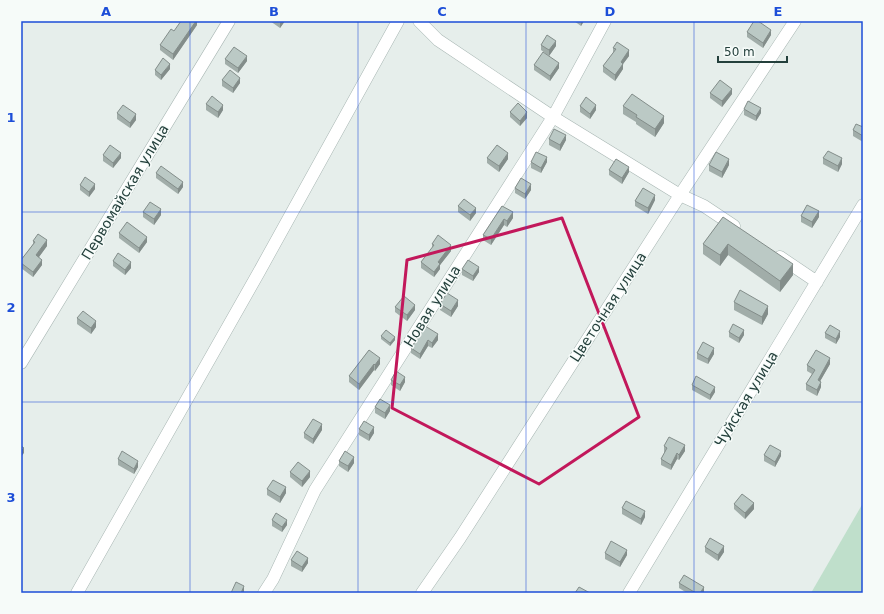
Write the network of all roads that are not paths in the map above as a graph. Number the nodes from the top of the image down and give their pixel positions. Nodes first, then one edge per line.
1 (229, 21) edge
2 (398, 21) edge
3 (419, 21) edge
4 (605, 21) edge
5 (795, 21) edge
6 (553, 116) junction
7 (680, 195) junction
8 (863, 205) edge
9 (744, 232) edge
10 (770, 250) edge
11 (817, 282) junction
12 (21, 363) edge
13 (77, 593) edge
14 (264, 593) edge
15 (422, 593) edge
16 (629, 593) edge

1 - 12 street, Первомайская улица
2 - 13 street
3 - 6 street
4 - 6 street, Новая улица
5 - 7 street, Цветочная улица
6 - 7 street
6 - 14 street, Новая улица
7 - 9 street
7 - 15 street, Цветочная улица
8 - 11 street, Чуйская улица
10 - 11 street
11 - 16 street, Чуйская улица

